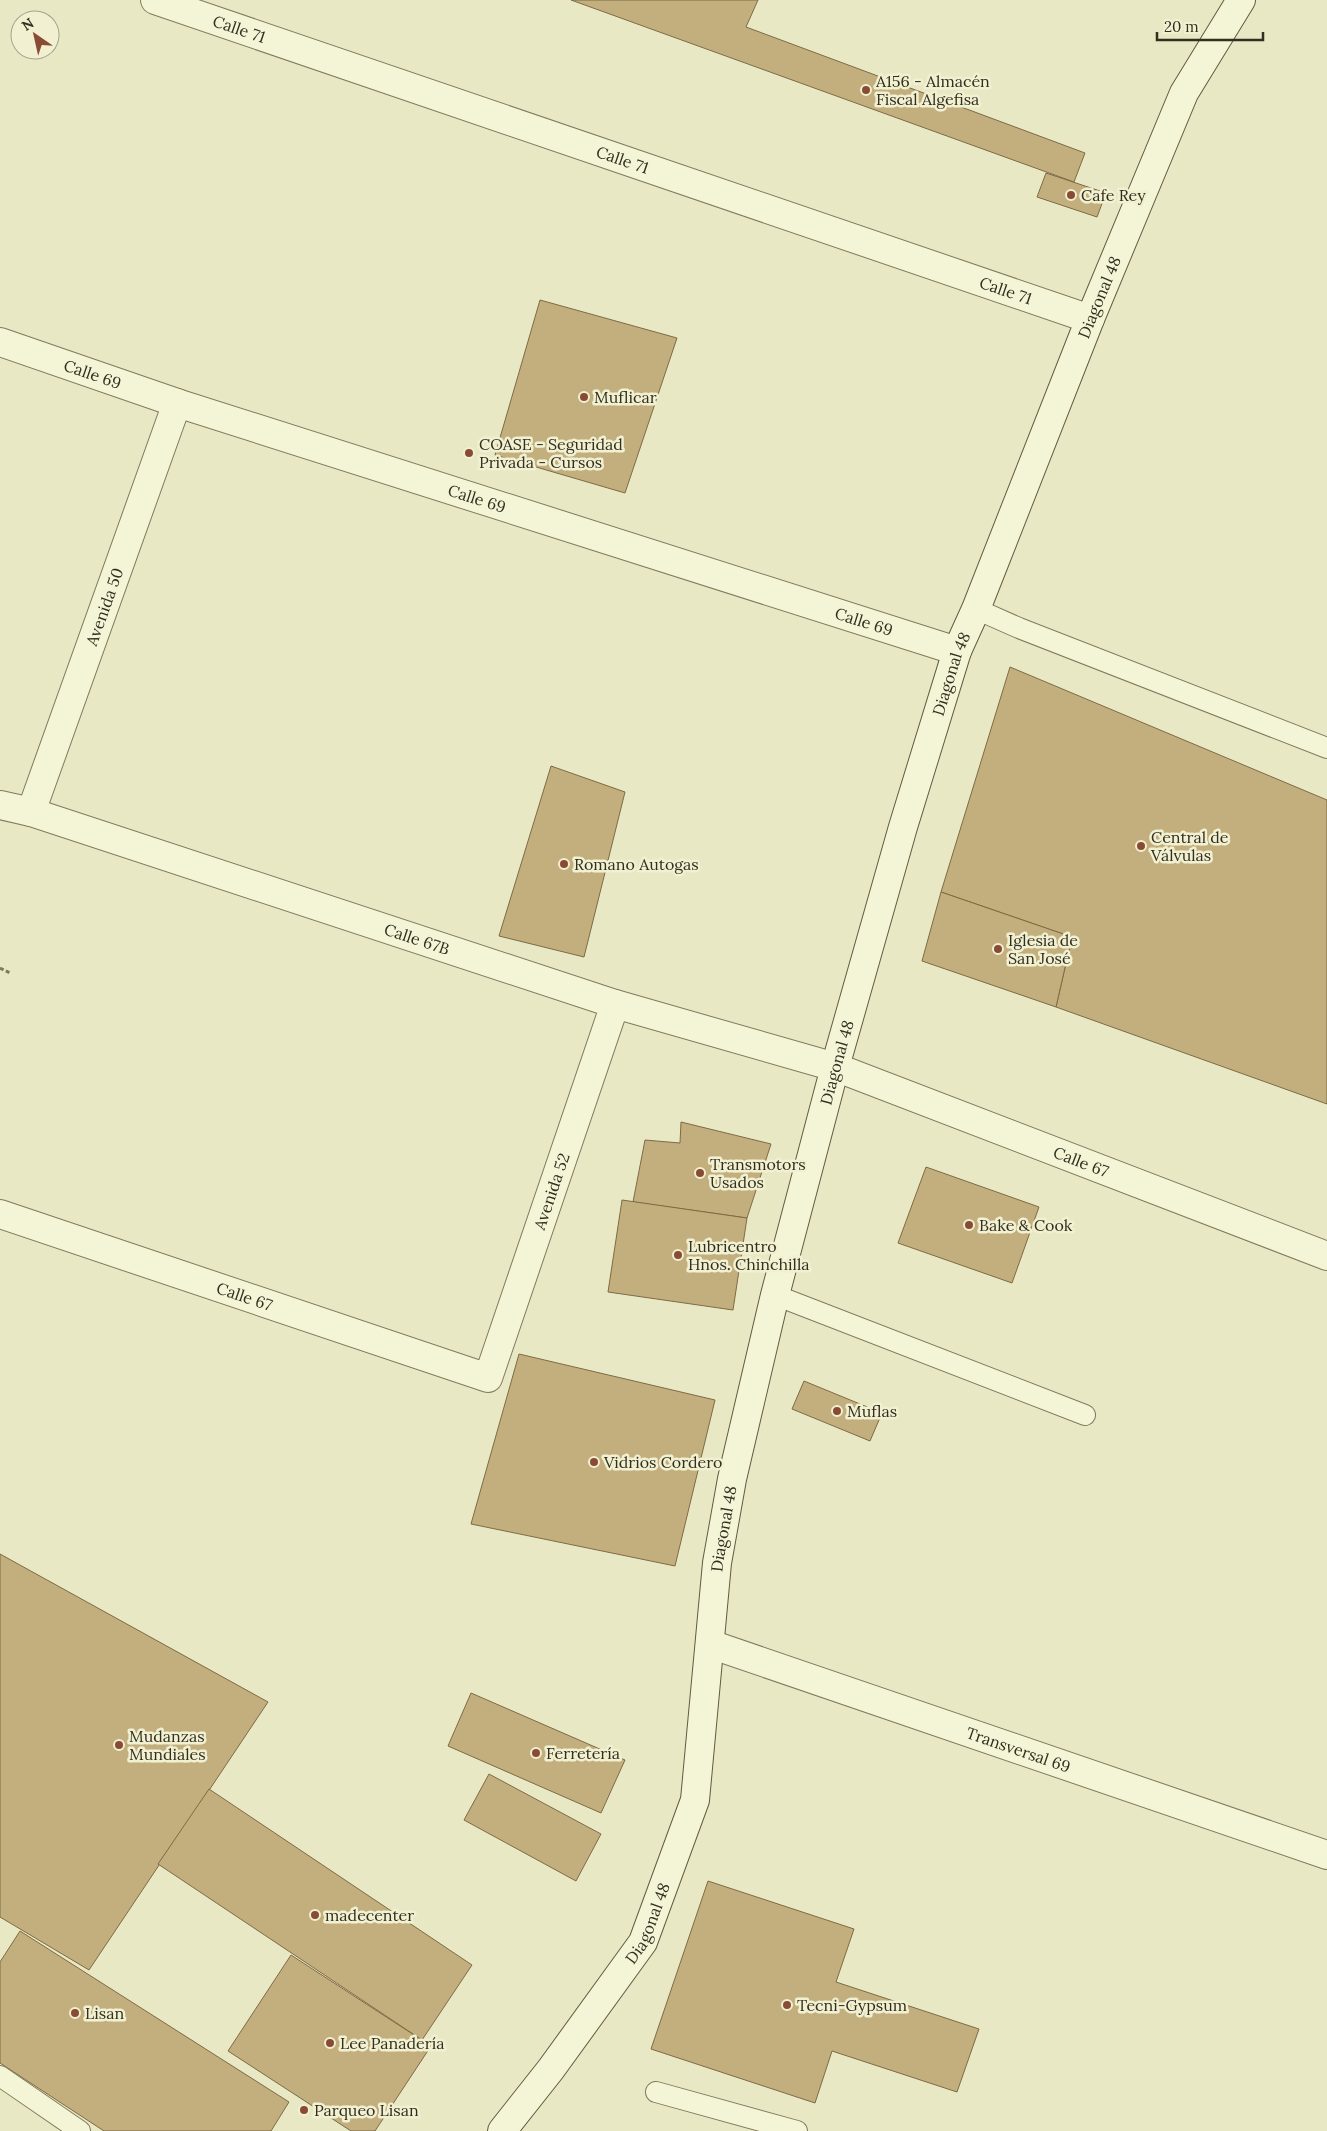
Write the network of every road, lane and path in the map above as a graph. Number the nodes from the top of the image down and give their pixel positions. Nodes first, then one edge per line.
1 (155, 0) edge
2 (1241, 0) edge
3 (1090, 319) junction
4 (0, 342) edge
5 (177, 403) junction
6 (976, 609) junction
7 (957, 651) junction
8 (1327, 748) edge
9 (0, 805) edge
10 (31, 812) junction
11 (0, 968) edge
12 (10, 973) dead end
13 (615, 1004) junction
14 (835, 1067) junction
15 (0, 1214) edge
16 (1327, 1256) edge
17 (775, 1295) junction
18 (488, 1378) joint
19 (1085, 1415) dead end
20 (710, 1644) junction
21 (1327, 1855) edge
22 (0, 2076) edge
23 (656, 2092) dead end
24 (80, 2131) edge
25 (502, 2131) edge
26 (796, 2131) edge

1 - 3 street, Calle 71
2 - 3 street, Diagonal 48
3 - 6 street, Diagonal 48
4 - 5 street, Calle 69
5 - 7 street, Calle 69
5 - 10 street, Avenida 50
6 - 7 street, Diagonal 48
6 - 8 lane
7 - 14 street, Diagonal 48
9 - 10 street, Calle 67B
10 - 13 street, Calle 67B
11 - 12 path
13 - 14 street, Calle 67B
13 - 18 street, Avenida 52
14 - 16 street, Calle 67
14 - 17 street, Diagonal 48
15 - 18 street, Calle 67
17 - 19 lane
17 - 20 street, Diagonal 48
20 - 21 street, Transversal 69
20 - 25 street, Diagonal 48
22 - 24 lane
23 - 26 lane

